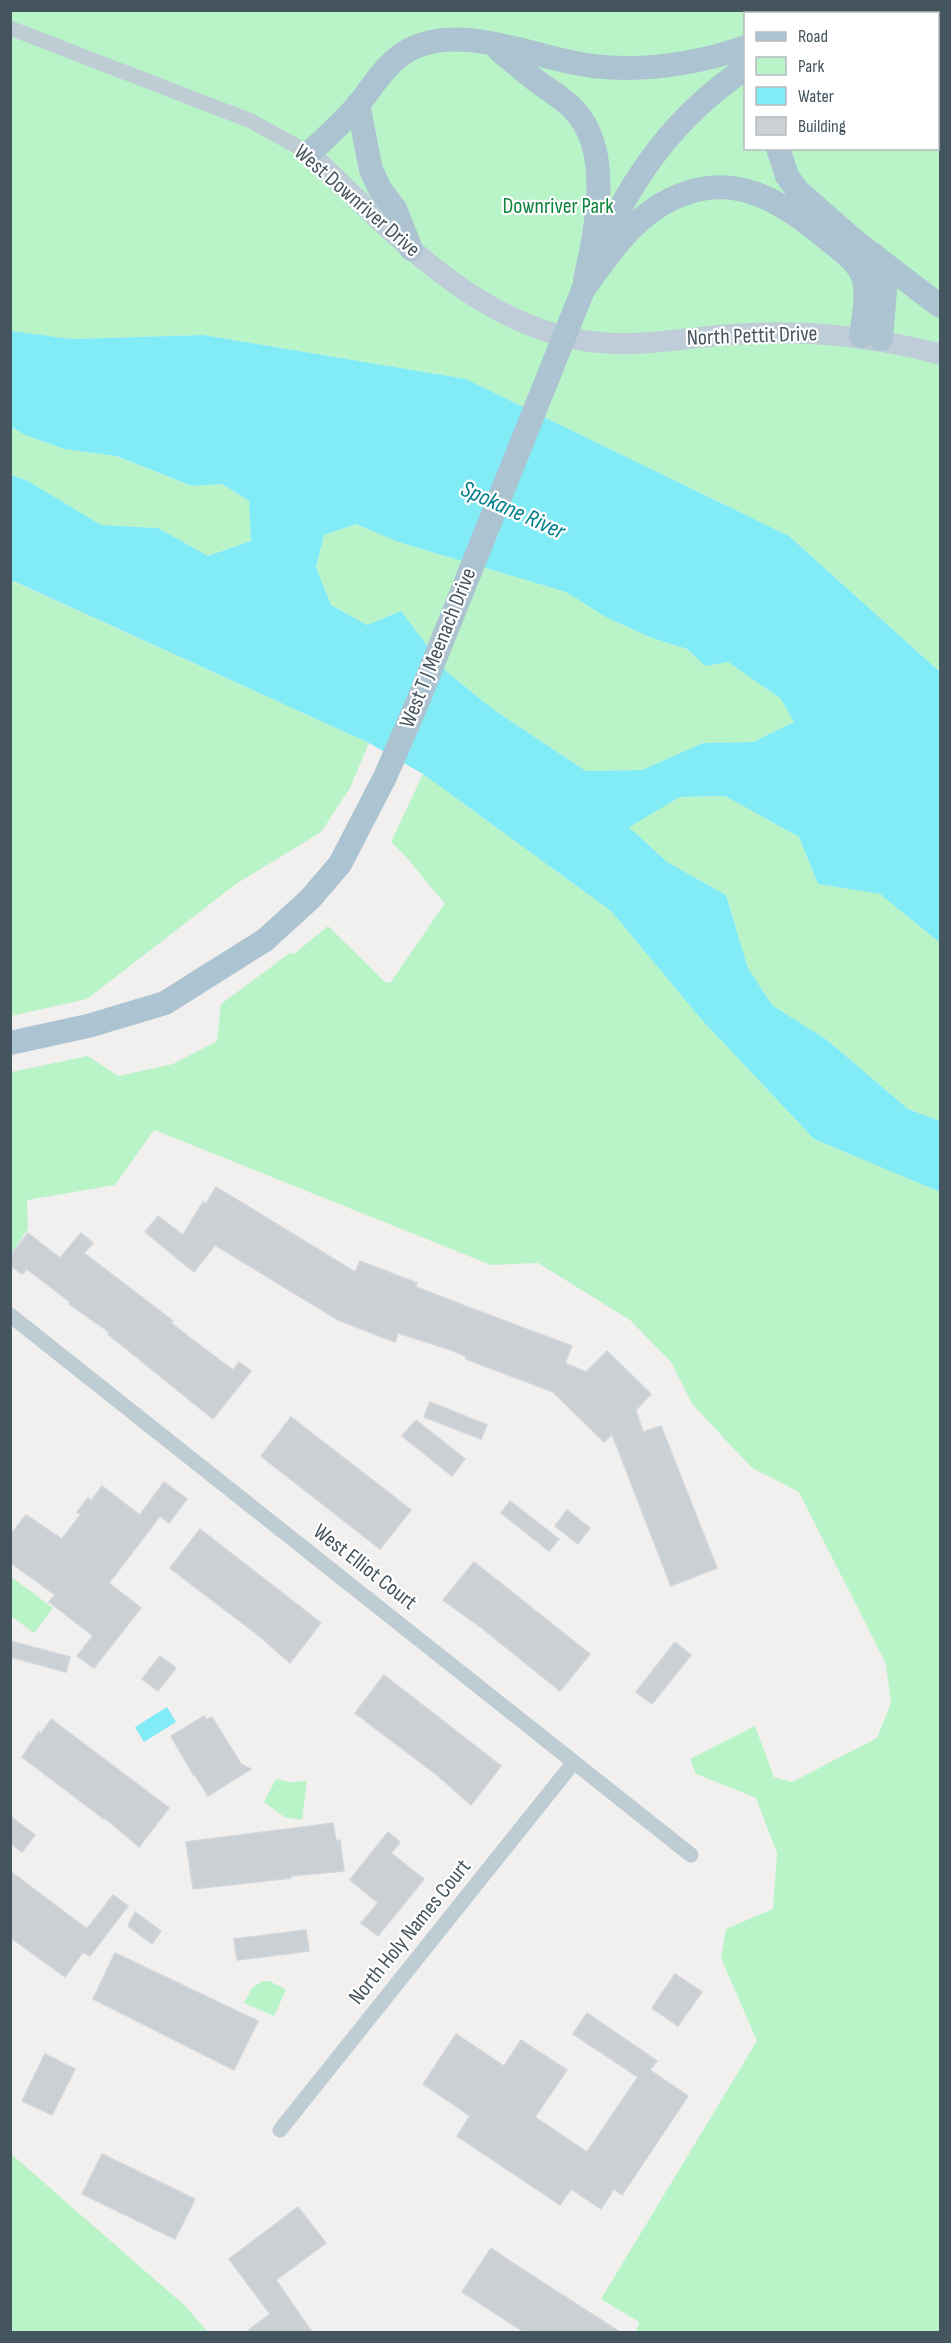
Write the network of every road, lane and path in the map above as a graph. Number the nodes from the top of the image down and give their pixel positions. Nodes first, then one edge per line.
1 (10, 28) edge
2 (492, 45) junction
3 (744, 47) edge
4 (744, 69) edge
5 (358, 104) junction
6 (779, 150) edge
7 (309, 153) junction
8 (411, 249) junction
9 (874, 255) junction
10 (583, 290) junction
11 (940, 306) edge
12 (562, 335) joint
13 (871, 338) junction
14 (940, 354) edge
15 (10, 1043) edge
16 (10, 1315) edge
17 (574, 1762) junction
18 (691, 1854) dead end
19 (280, 2130) dead end

1 - 7 street, West Downriver Drive
2 - 3 main road
2 - 5 main road
2 - 10 main road
4 - 10 main road
5 - 7 main road
5 - 8 main road
6 - 9 main road
7 - 8 street, West Downriver Drive
8 - 12 street, West Downriver Drive
9 - 11 main road
9 - 13 main road
10 - 13 main road
10 - 15 main road, West T J Meenach Drive, bridge
12 - 13 street, North Pettit Drive
13 - 14 street, North Pettit Drive
16 - 17 street, West Elliot Court
17 - 18 street, West Elliot Court
17 - 19 street, North Holy Names Court

